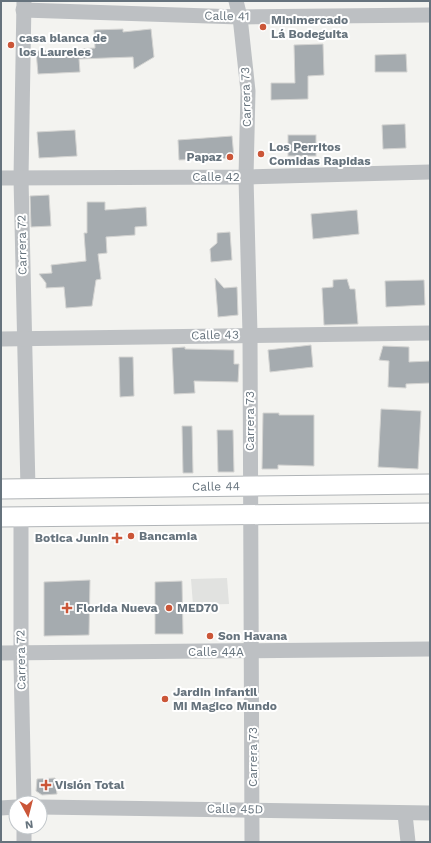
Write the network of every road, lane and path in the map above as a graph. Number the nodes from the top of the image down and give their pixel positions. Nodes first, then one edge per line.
1 (236, 1) edge
2 (23, 5) edge
3 (430, 15) edge
4 (240, 17) junction
5 (430, 172) edge
6 (246, 177) junction
7 (1, 178) edge
8 (20, 178) junction
9 (430, 333) edge
10 (250, 334) junction
11 (1, 338) edge
12 (24, 339) junction
13 (430, 484) edge
14 (250, 487) junction
15 (1, 489) edge
16 (28, 489) junction
17 (430, 513) edge
18 (251, 514) junction
19 (1, 517) edge
20 (21, 517) junction
21 (430, 649) edge
22 (252, 652) junction
23 (1, 653) edge
24 (20, 653) junction
25 (24, 795) edge
26 (48, 807) edge
27 (253, 809) junction
28 (430, 813) edge
29 (405, 814) junction
30 (252, 842) edge
31 (408, 842) edge

1 - 4 street, Carrera 73
2 - 4 street, Calle 41
2 - 8 street, Carrera 72
3 - 4 street, Calle 41
4 - 6 street, Carrera 73
5 - 6 street, Calle 42
6 - 8 street, Calle 42
6 - 10 street, Carrera 73
7 - 8 street, Calle 42
8 - 12 street, Carrera 72
9 - 10 street, Calle 43
10 - 12 street, Calle 43
10 - 14 street, Carrera 73
11 - 12 street, Calle 43
12 - 16 street, Carrera 72
13 - 14 main road, Calle 44
14 - 16 main road, Calle 44
14 - 18 street, Carrera 73
15 - 16 main road, Calle 44
17 - 18 main road
18 - 20 main road
18 - 22 street, Carrera 73
19 - 20 main road
20 - 24 street, Carrera 72
21 - 22 street, Calle 44A
22 - 24 street, Calle 44A
22 - 27 street, Carrera 73
23 - 24 street, Calle 44A
24 - 25 street, Carrera 72
26 - 27 street, Calle 45D
27 - 29 street, Calle 45D
27 - 30 street, Carrera 73
28 - 29 street, Calle 45D
29 - 31 street

